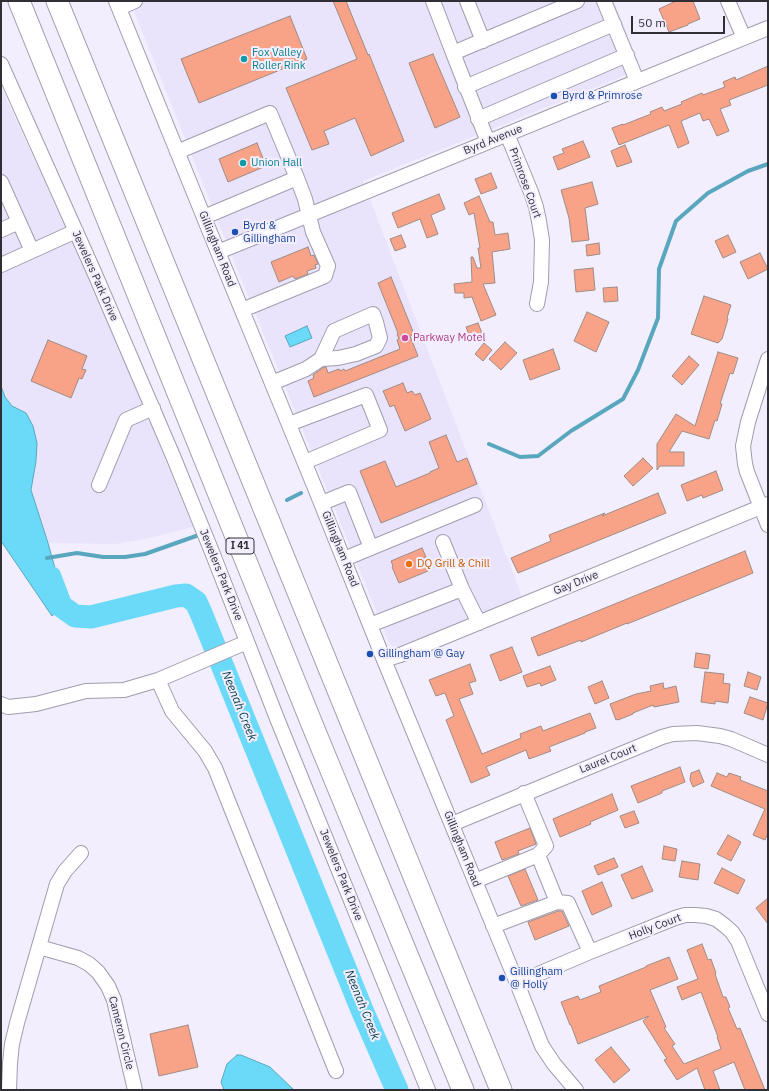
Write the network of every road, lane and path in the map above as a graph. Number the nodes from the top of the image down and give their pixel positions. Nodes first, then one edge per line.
1 (19, 1) edge
2 (57, 1) edge
3 (135, 1) edge
4 (433, 1) edge
5 (467, 1) edge
6 (577, 1) edge
7 (604, 1) edge
8 (728, 1) edge
9 (117, 4) edge
10 (614, 24) junction
11 (768, 28) edge
12 (744, 38) junction
13 (483, 41) junction
14 (453, 53) junction
15 (627, 55) junction
16 (1, 64) edge
17 (638, 81) junction
18 (465, 87) junction
19 (478, 119) junction
20 (507, 134) junction
21 (488, 142) junction
22 (177, 152) junction
23 (297, 178) junction
24 (3, 191) edge
25 (309, 215) junction
26 (204, 217) junction
27 (19, 222) junction
28 (1, 230) edge
29 (76, 231) junction
30 (32, 251) junction
31 (218, 252) junction
32 (1, 266) edge
33 (537, 304) dead end
34 (242, 310) junction
35 (321, 359) dead end
36 (768, 359) edge
37 (272, 383) junction
38 (153, 408) junction
39 (290, 424) junction
40 (305, 462) junction
41 (99, 485) dead end
42 (322, 503) junction
43 (475, 505) dead end
44 (764, 506) edge
45 (768, 525) edge
46 (443, 542) dead end
47 (371, 548) junction
48 (344, 559) junction
49 (462, 589) junction
50 (479, 623) junction
51 (370, 625) junction
52 (247, 642) junction
53 (384, 660) junction
54 (158, 680) junction
55 (1, 704) edge
56 (768, 755) edge
57 (524, 794) junction
58 (452, 824) junction
59 (81, 853) dead end
60 (538, 855) junction
61 (474, 881) junction
62 (556, 902) junction
63 (493, 926) junction
64 (39, 947) junction
65 (590, 952) junction
66 (517, 983) junction
67 (768, 1014) edge
68 (336, 1071) dead end
69 (9, 1090) edge
70 (135, 1090) edge
71 (428, 1090) edge
72 (463, 1090) edge
73 (501, 1090) edge
74 (576, 1090) edge

1 - 72 highway, I 41
2 - 73 highway
3 - 9 street
4 - 14 street
5 - 13 street
6 - 13 street
7 - 10 street
8 - 12 street
9 - 22 street, Gillingham Road
10 - 15 street
10 - 18 street
11 - 12 street, Byrd Avenue
12 - 17 street, Byrd Avenue
13 - 14 street
14 - 18 street
15 - 17 street
15 - 19 street
16 - 29 street, Jewelers Park Drive
17 - 20 street, Byrd Avenue
18 - 19 street
19 - 21 street
20 - 21 street, Byrd Avenue
20 - 33 street, Primrose Court
21 - 25 street, Byrd Avenue
22 - 23 street
22 - 26 street, Gillingham Road
23 - 25 street
23 - 26 street
24 - 27 street
25 - 31 street, Byrd Avenue
25 - 34 street
26 - 31 street, Gillingham Road
27 - 28 street
27 - 30 street
29 - 30 street
29 - 38 street, Jewelers Park Drive
30 - 32 street
31 - 34 street, Gillingham Road
34 - 37 street, Gillingham Road
35 - 37 street
36 - 44 street
37 - 39 street, Gillingham Road
38 - 41 street
38 - 52 street, Jewelers Park Drive
39 - 40 street, Gillingham Road
39 - 40 street
40 - 42 street, Gillingham Road
42 - 47 street
42 - 48 street, Gillingham Road
43 - 47 street
44 - 45 street
44 - 50 street, Gay Drive
46 - 49 street
47 - 48 street
48 - 51 street, Gillingham Road
49 - 50 street
49 - 51 street
50 - 53 street, Gay Drive
51 - 53 street, Gillingham Road
52 - 54 street
52 - 71 street, Jewelers Park Drive
53 - 58 street, Gillingham Road
54 - 55 street
54 - 68 street
56 - 57 street, Laurel Court
57 - 58 street, Laurel Court
57 - 60 street
58 - 61 street, Gillingham Road
59 - 64 street
60 - 61 street
60 - 62 street
61 - 63 street, Gillingham Road
62 - 63 street
62 - 65 street
63 - 66 street, Gillingham Road
64 - 69 street
64 - 70 street, Cameron Circle
65 - 66 street, Holly Court
65 - 67 street, Holly Court
66 - 74 street, Gillingham Road

